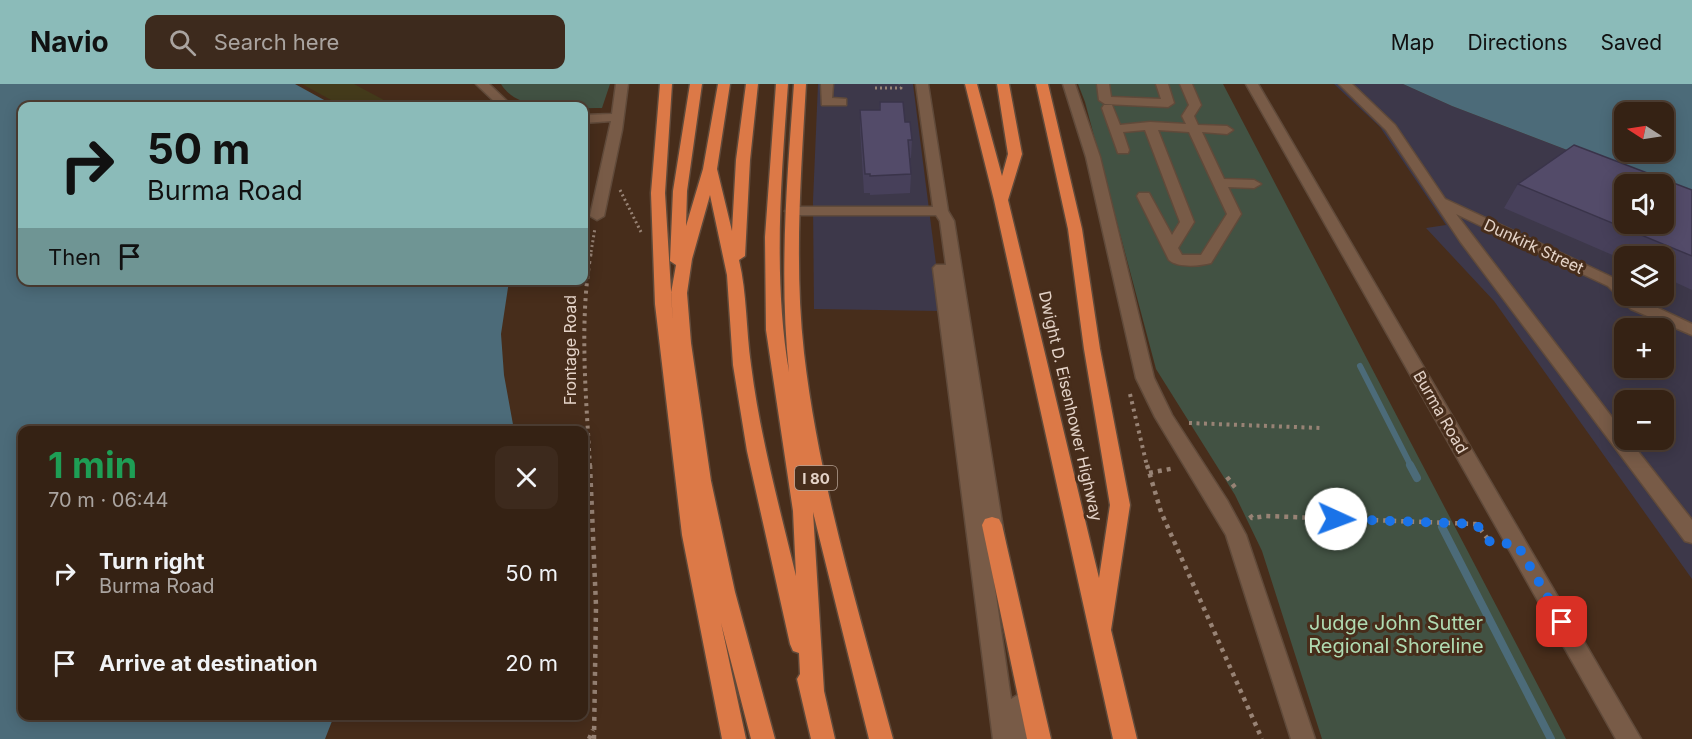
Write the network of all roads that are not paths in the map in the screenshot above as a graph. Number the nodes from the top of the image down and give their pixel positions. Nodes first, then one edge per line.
1 (482, 84) edge
2 (622, 84) edge
3 (666, 84) edge
4 (696, 84) edge
5 (724, 84) edge
6 (752, 84) edge
7 (782, 84) edge
8 (800, 84) edge
9 (827, 84) edge
10 (922, 84) edge
11 (971, 84) edge
12 (1004, 84) edge
13 (1042, 84) edge
14 (1069, 84) edge
15 (1103, 84) edge
16 (1162, 84) edge
17 (1186, 84) edge
18 (1252, 84) edge
19 (1344, 84) edge
20 (502, 102) edge
21 (842, 102) dead end
22 (1108, 108) dead end
23 (618, 117) junction
24 (588, 119) edge
25 (1150, 126) junction
26 (1192, 128) junction
27 (1116, 129) junction
28 (1227, 130) dead end
29 (1123, 150) dead end
30 (712, 160) junction
31 (1218, 183) junction
32 (1254, 184) dead end
33 (1144, 196) dead end
34 (1001, 201) junction
35 (1441, 201) junction
36 (792, 211) junction
37 (941, 211) junction
38 (597, 216) road end
39 (1171, 248) junction
40 (1614, 284) edge
41 (736, 289) junction
42 (679, 293) junction
43 (1639, 306) edge
44 (1692, 330) edge
45 (992, 525) junction
46 (1692, 535) edge
47 (1101, 637) junction
48 (812, 691) junction
49 (734, 739) edge
50 (763, 739) edge
51 (823, 739) edge
52 (881, 739) edge
53 (1005, 739) edge
54 (1027, 739) edge
55 (1039, 739) edge
56 (1125, 739) edge
57 (1303, 739) edge
58 (1629, 739) edge

1 - 20 street
2 - 23 street
3 - 49 highway
4 - 42 highway
5 - 30 highway, I 80
6 - 41 highway, I 80
7 - 48 highway, I 80
8 - 36 highway, I 80
9 - 21 street
10 - 37 street
11 - 34 highway, Dwight D. Eisenhower Highway
12 - 34 highway
13 - 47 highway
14 - 57 street
15 - 16 street
17 - 26 street
18 - 58 street, Burma Road
19 - 35 street
22 - 27 street
23 - 24 street
23 - 38 street
25 - 26 street
25 - 27 street
25 - 39 street
26 - 28 street
26 - 31 street
27 - 29 street
30 - 41 highway, I 80
30 - 42 highway, I 80
31 - 32 street
31 - 39 street
33 - 39 street
34 - 47 highway, Dwight D. Eisenhower Highway
35 - 40 street, Dunkirk Street
35 - 46 street
36 - 37 street
36 - 52 highway, I 80
37 - 45 street
37 - 53 street
41 - 48 highway, I 80
42 - 50 highway, I 80
43 - 44 street, Dunkirk Street
45 - 54 street
45 - 55 highway
47 - 56 highway, Dwight D. Eisenhower Highway
48 - 51 highway, I 80

